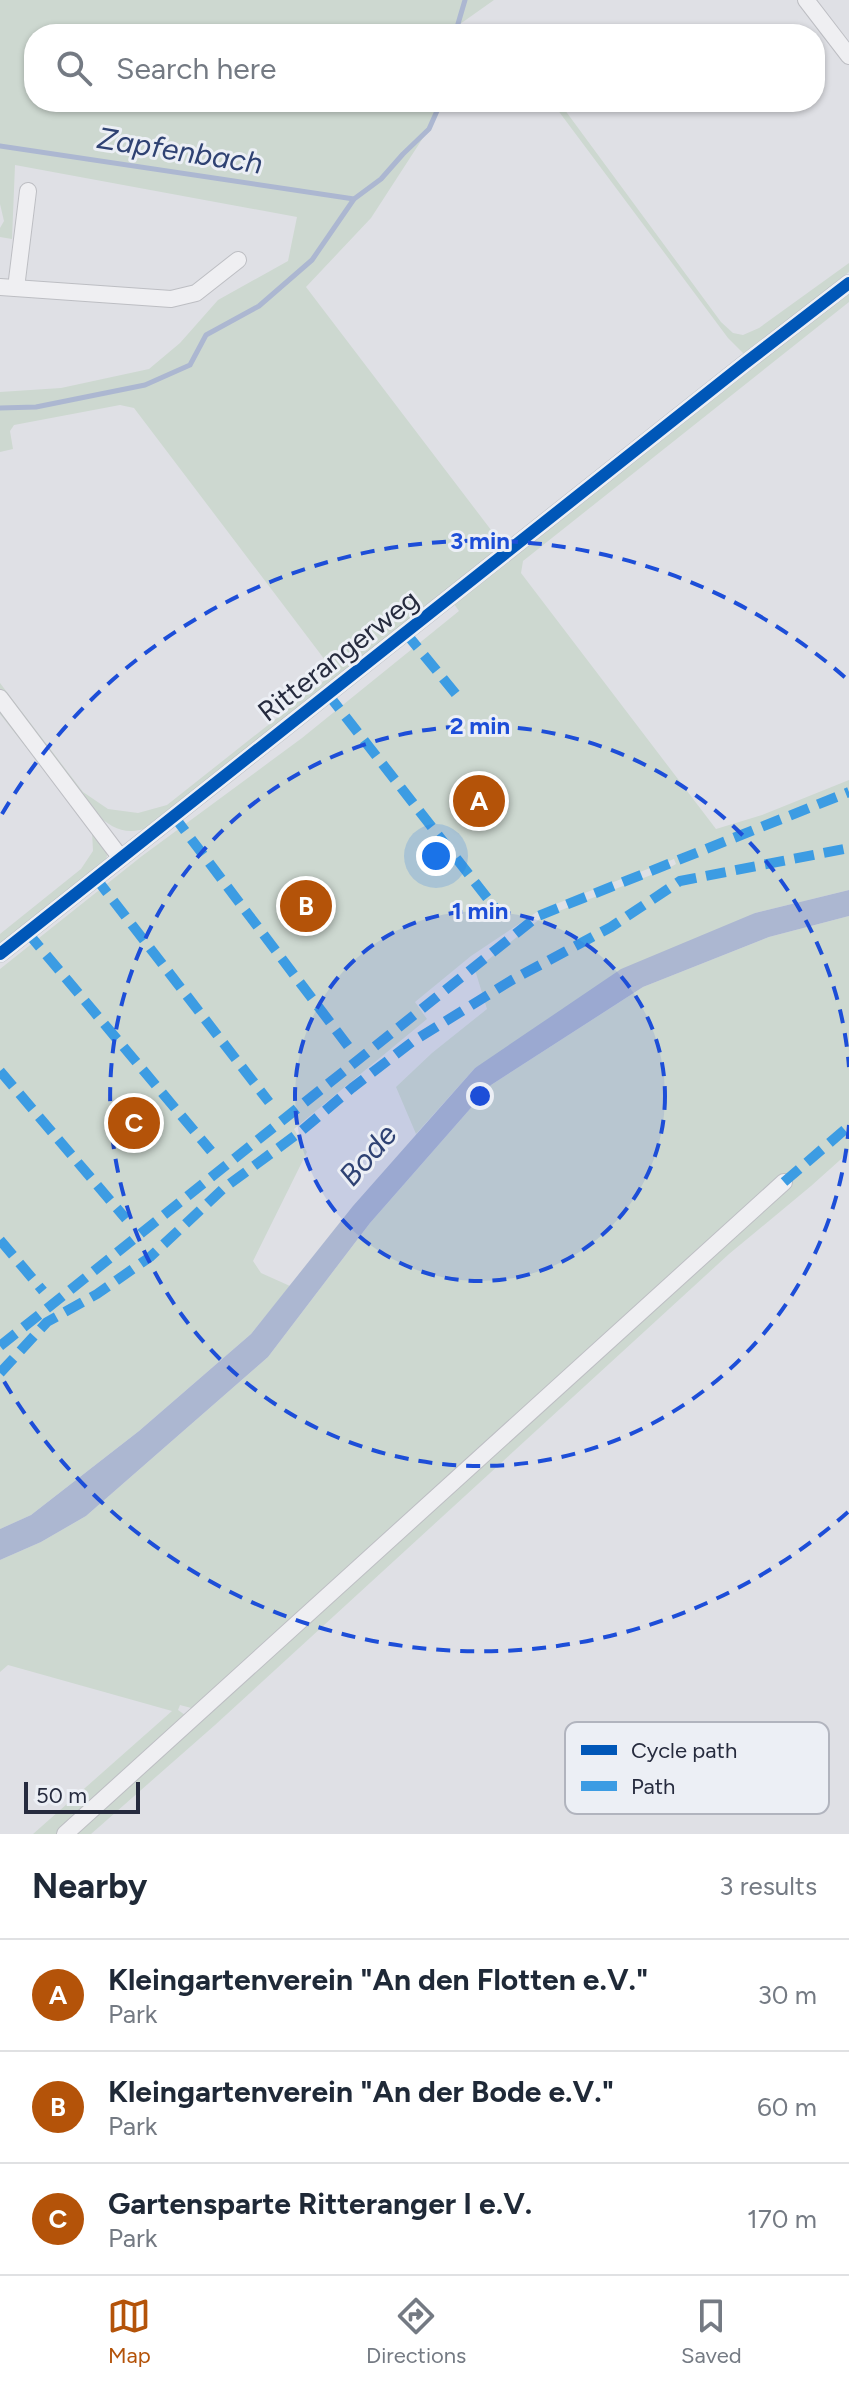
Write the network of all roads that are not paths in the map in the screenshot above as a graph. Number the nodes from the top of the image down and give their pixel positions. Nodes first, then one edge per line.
1 (806, 0) edge
2 (824, 24) edge
3 (825, 25) edge
4 (849, 56) edge
5 (28, 191) dead end
6 (238, 260) dead end
7 (849, 283) edge
8 (8, 287) edge
9 (0, 698) edge
10 (120, 857) junction
11 (0, 954) edge
12 (784, 1182) dead end
13 (65, 1834) edge

1 - 2 lane
3 - 4 lane
5 - 8 lane
6 - 8 lane
7 - 10 lane, Ritterangerweg
9 - 10 lane
10 - 11 lane, Ritterangerweg
12 - 13 lane

